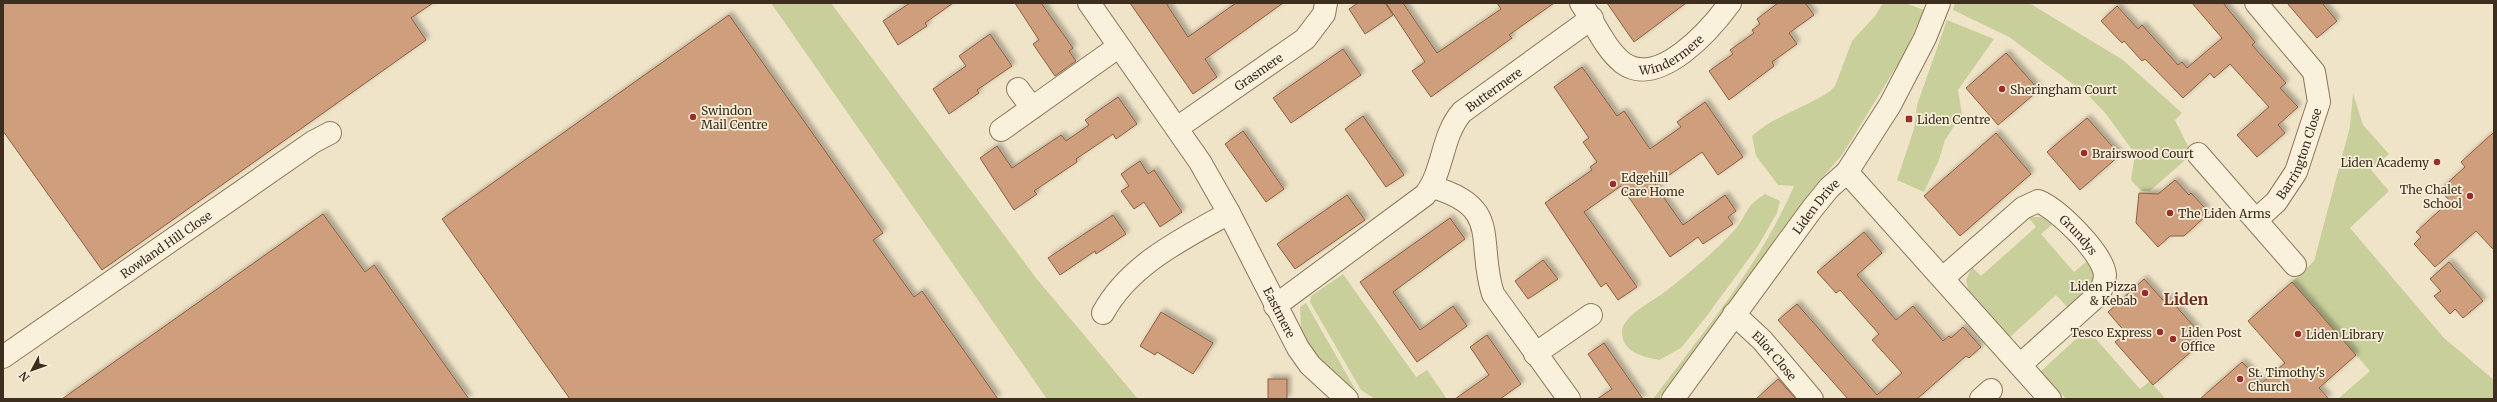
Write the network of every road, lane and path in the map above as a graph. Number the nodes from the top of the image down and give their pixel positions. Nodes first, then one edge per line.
1 (1089, 3) edge
2 (1326, 3) edge
3 (1730, 3) edge
4 (1939, 3) edge
5 (2256, 3) edge
6 (1586, 11) edge
7 (1118, 46) junction
8 (1018, 89) dead end
9 (1032, 108) junction
10 (1177, 128) junction
11 (1001, 130) dead end
12 (330, 133) dead end
13 (2198, 154) dead end
14 (1847, 172) junction
15 (1432, 186) junction
16 (1229, 213) junction
17 (2256, 220) junction
18 (2295, 265) dead end
19 (1943, 278) junction
20 (1275, 306) junction
21 (1103, 313) dead end
22 (1734, 314) junction
23 (1591, 315) dead end
24 (1536, 354) junction
25 (3, 357) edge
26 (2020, 365) junction
27 (1347, 399) edge
28 (1569, 399) edge
29 (1673, 399) edge
30 (1812, 399) edge
31 (2050, 399) edge

1 - 7 street, Eastmere
2 - 10 street, Grasmere
3 - 6 street, Windermere
4 - 14 street, Liden Drive
5 - 17 street, Barrington Close
6 - 15 street, Buttermere
7 - 9 street
7 - 10 street, Eastmere
8 - 9 street
9 - 11 street
10 - 16 street, Eastmere
12 - 25 street, Rowland Hill Close
13 - 17 street
14 - 19 street
14 - 22 street, Liden Drive
15 - 20 street, Buttermere
15 - 24 street
16 - 20 street, Eastmere
16 - 21 street
17 - 18 street
19 - 26 street
19 - 26 street, Grundys
20 - 27 street, Eastmere
22 - 29 street, Liden Drive
22 - 30 street, Eliot Close
23 - 24 street
24 - 28 street
26 - 31 street

